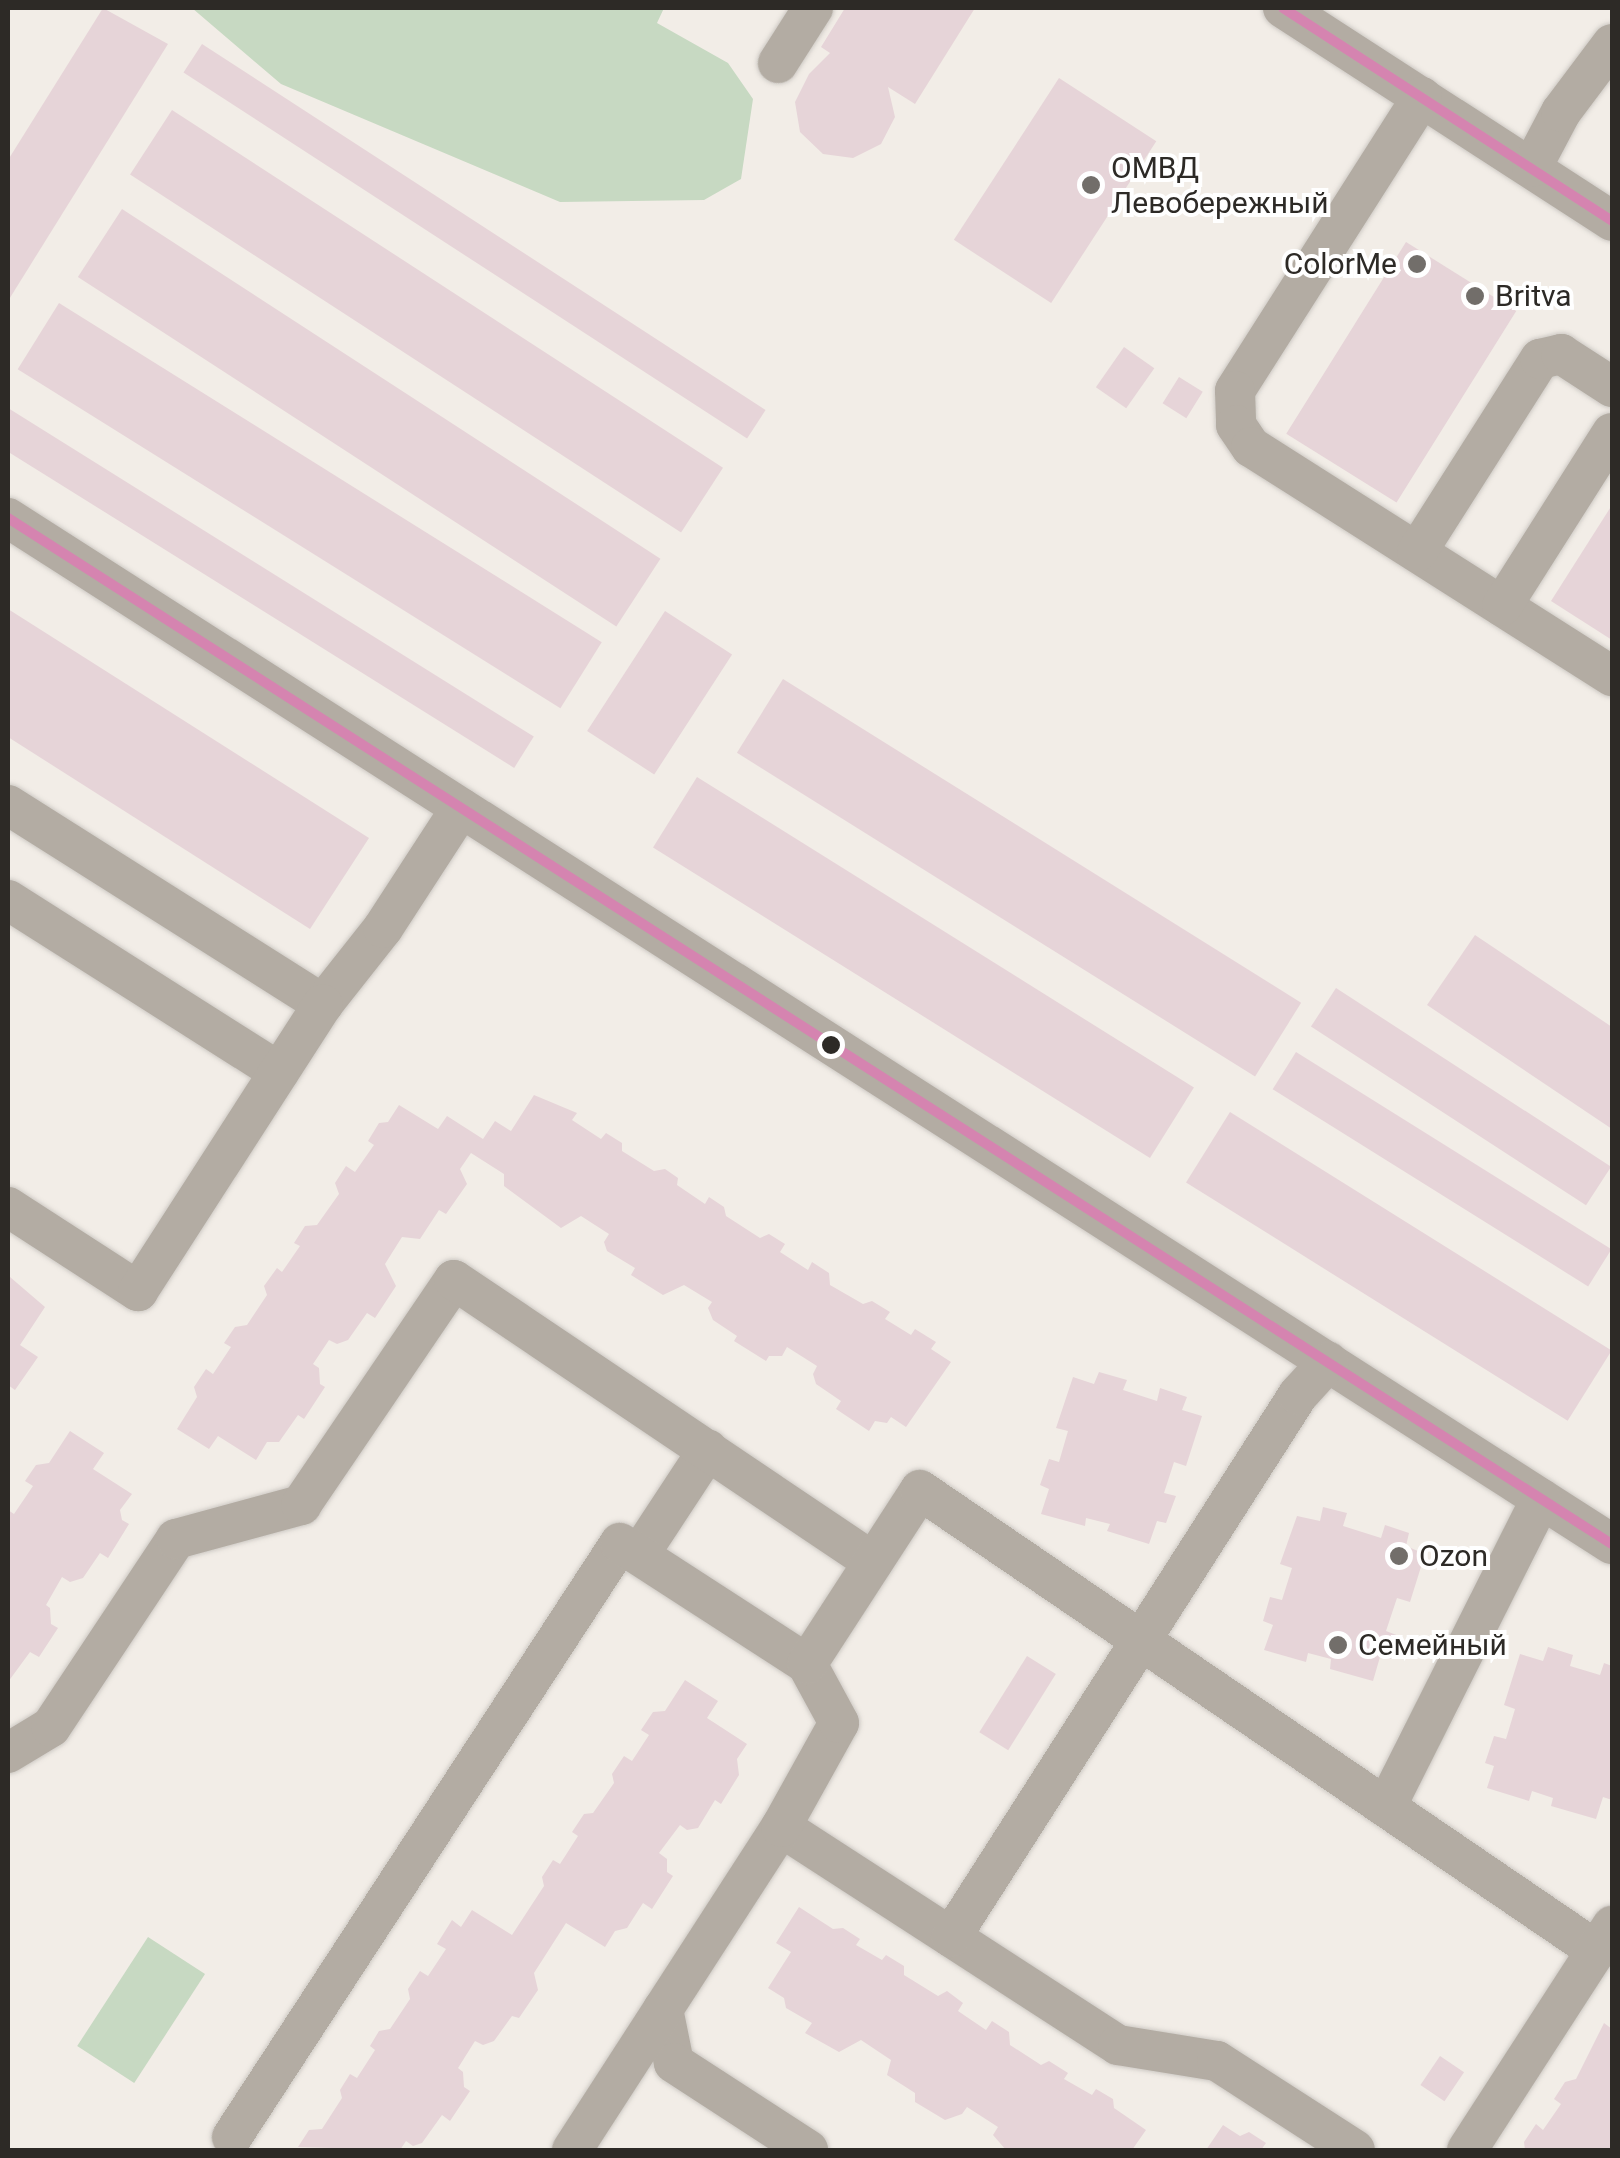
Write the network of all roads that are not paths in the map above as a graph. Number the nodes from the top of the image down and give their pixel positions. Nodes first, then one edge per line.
1 (814, 8) edge
2 (1283, 8) edge
3 (1612, 44) edge
4 (778, 63) dead end
5 (1422, 97) junction
6 (1532, 167) junction
7 (1612, 221) edge
8 (1612, 387) edge
9 (1612, 433) edge
10 (8, 518) edge
11 (1417, 552) junction
12 (1502, 606) junction
13 (1612, 676) edge
14 (8, 804) edge
15 (461, 808) junction
16 (8, 900) edge
17 (323, 1004) junction
18 (278, 1072) junction
19 (8, 1207) edge
20 (1328, 1362) junction
21 (708, 1450) junction
22 (1541, 1498) junction
23 (1612, 1544) edge
24 (639, 1555) junction
25 (874, 1562) junction
26 (1138, 1638) junction
27 (807, 1664) junction
28 (8, 1753) edge
29 (1386, 1808) junction
30 (780, 1827) junction
31 (951, 1937) junction
32 (1605, 1939) edge
33 (663, 2009) junction
34 (232, 2137) dead end
35 (572, 2150) edge
36 (808, 2150) edge
37 (1355, 2150) edge
38 (1467, 2150) edge

1 - 4 street
2 - 5 street
3 - 6 street
5 - 6 street
5 - 11 street
6 - 7 street
8 - 11 street
9 - 12 street
10 - 15 street
11 - 12 street
12 - 13 street
14 - 17 street
15 - 17 street
15 - 20 street
16 - 18 street
17 - 18 street
18 - 19 street
20 - 22 street
20 - 26 street
21 - 24 street
21 - 25 street
21 - 28 street
22 - 23 street
22 - 29 street
24 - 27 street
24 - 34 street
25 - 26 street
25 - 27 street
26 - 29 street
26 - 31 street
27 - 30 street
29 - 32 street
30 - 31 street
30 - 33 street
31 - 37 street
32 - 38 street
33 - 35 street
33 - 36 street

